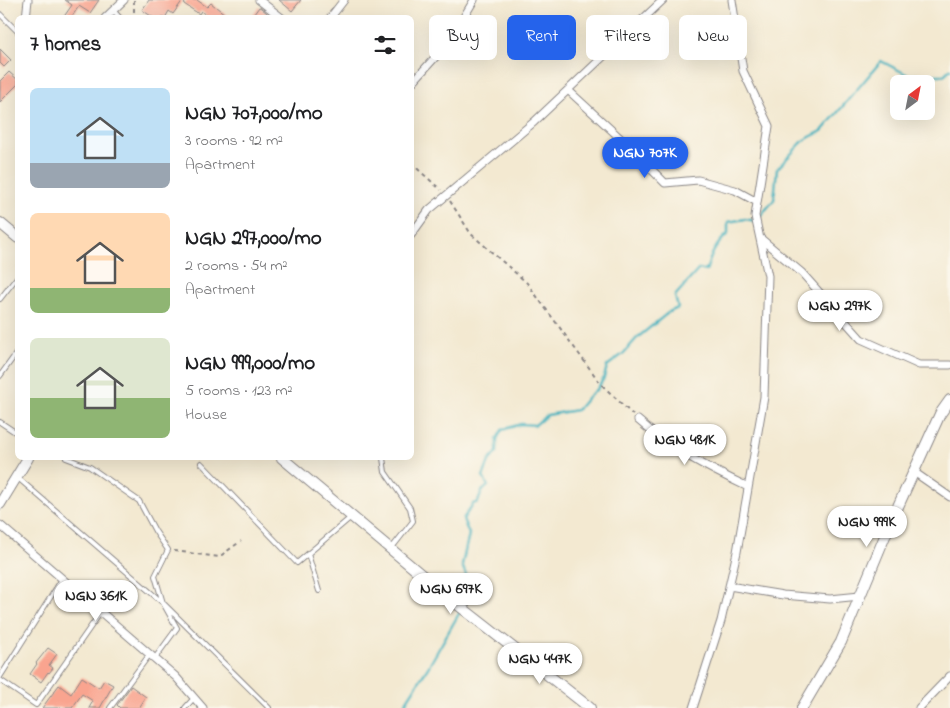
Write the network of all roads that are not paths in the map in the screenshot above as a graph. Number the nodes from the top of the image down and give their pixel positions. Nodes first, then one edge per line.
1 (28, 0) edge
2 (124, 0) edge
3 (259, 0) edge
4 (344, 0) edge
5 (474, 0) edge
6 (663, 0) edge
7 (732, 0) edge
8 (113, 10) junction
9 (0, 14) edge
10 (26, 15) edge
11 (108, 15) edge
12 (117, 15) edge
13 (278, 15) edge
14 (332, 15) edge
15 (15, 29) edge
16 (414, 81) edge
17 (568, 90) junction
18 (757, 202) junction
19 (2, 228) edge
20 (414, 231) edge
21 (15, 236) edge
22 (760, 237) junction
23 (15, 280) edge
24 (0, 299) edge
25 (15, 355) edge
26 (950, 365) edge
27 (0, 376) edge
28 (950, 400) edge
29 (638, 420) road end
30 (0, 422) edge
31 (15, 432) edge
32 (27, 460) edge
33 (72, 460) edge
34 (284, 460) edge
35 (383, 460) edge
36 (201, 463) dead end
37 (914, 472) junction
38 (16, 477) junction
39 (748, 487) junction
40 (950, 497) edge
41 (1, 499) edge
42 (352, 516) junction
43 (0, 525) edge
44 (391, 549) junction
45 (308, 554) junction
46 (62, 579) junction
47 (729, 586) junction
48 (319, 591) dead end
49 (860, 596) junction
50 (163, 603) junction
51 (101, 612) junction
52 (152, 656) junction
53 (950, 676) edge
54 (0, 678) edge
55 (194, 698) junction
56 (110, 708) edge
57 (185, 708) edge
58 (203, 708) edge
59 (269, 708) edge
60 (590, 708) edge
61 (694, 708) edge
62 (802, 708) edge
63 (919, 708) edge

1 - 10 street
2 - 8 street
3 - 13 street
4 - 14 street
5 - 16 street
6 - 17 street
7 - 18 street
8 - 11 street
8 - 12 lane
9 - 15 lane
17 - 18 street
17 - 20 street
18 - 22 street
19 - 21 main road
22 - 26 street
22 - 39 street
23 - 24 lane
25 - 27 lane
28 - 37 main road
29 - 39 street
30 - 31 lane
32 - 38 main road
33 - 50 lane
34 - 42 main road
35 - 44 lane
36 - 45 lane
37 - 40 street
37 - 49 main road
38 - 41 main road
38 - 50 lane
39 - 47 street
42 - 44 main road
42 - 45 lane
43 - 46 street
44 - 60 main road
45 - 48 lane
46 - 51 street
46 - 54 lane
47 - 49 street
47 - 61 street
49 - 62 main road
50 - 52 lane
50 - 59 lane
51 - 52 street
51 - 54 lane
52 - 55 street
52 - 56 lane
53 - 63 street
55 - 57 lane
55 - 58 street

